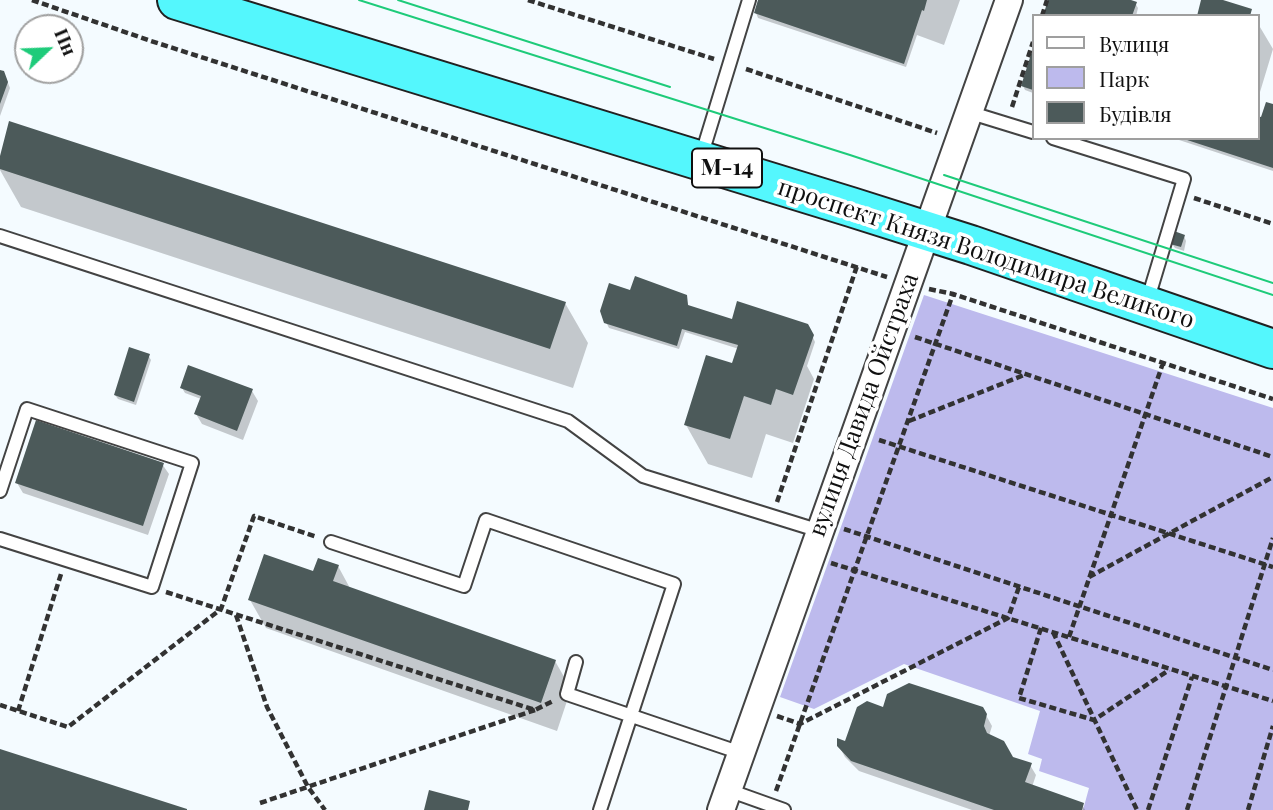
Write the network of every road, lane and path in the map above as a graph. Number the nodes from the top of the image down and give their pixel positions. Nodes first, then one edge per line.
1 (32, 0) edge
2 (177, 0) edge
3 (749, 0) edge
4 (1009, 0) edge
5 (1032, 45) edge
6 (968, 111) junction
7 (1006, 124) junction
8 (1032, 132) edge
9 (1059, 140) edge
10 (700, 160) junction
11 (1180, 194) junction
12 (1273, 223) edge
13 (926, 231) junction
14 (0, 236) edge
15 (857, 266) junction
16 (907, 284) junction
17 (953, 294) junction
18 (1146, 306) junction
19 (891, 329) junction
20 (936, 344) junction
21 (1273, 348) edge
22 (1163, 363) junction
23 (1026, 374) junction
24 (1273, 399) edge
25 (1145, 414) junction
26 (908, 421) junction
27 (855, 432) junction
28 (899, 446) junction
29 (1273, 457) edge
30 (1273, 477) edge
31 (0, 491) edge
32 (1111, 515) junction
33 (772, 516) junction
34 (821, 526) junction
35 (1169, 533) junction
36 (867, 537) junction
37 (1273, 538) edge
38 (0, 539) edge
39 (331, 542) joint
40 (811, 556) junction
41 (65, 560) junction
42 (1265, 564) junction
43 (1273, 567) edge
44 (855, 570) junction
45 (1090, 577) junction
46 (152, 587) junction
47 (1019, 587) junction
48 (1079, 606) junction
49 (221, 609) junction
50 (236, 614) junction
51 (1008, 618) junction
52 (1041, 628) junction
53 (1053, 632) junction
54 (1069, 637) junction
55 (1235, 657) junction
56 (576, 662) dead end
57 (1170, 670) junction
58 (1273, 670) edge
59 (1192, 677) junction
60 (1226, 687) junction
61 (567, 694) junction
62 (1273, 701) edge
63 (0, 705) edge
64 (536, 710) junction
65 (18, 711) junction
66 (631, 716) junction
67 (1094, 719) junction
68 (800, 724) junction
69 (1273, 726) edge
70 (741, 753) junction
71 (308, 787) junction
72 (724, 800) edge
73 (260, 803) dead end
74 (771, 805) junction
75 (325, 810) edge
76 (600, 810) edge
77 (784, 810) edge
78 (1137, 810) edge
79 (1148, 810) edge
80 (1187, 810) edge
81 (1248, 810) edge

1 - 15 path
2 - 10 highway, проспект Князя Володимира Великого / М-14
3 - 10 lane
4 - 6 street, вулиця Давида Ойстраха
5 - 7 path
6 - 7 lane
6 - 13 street, вулиця Давида Ойстраха
7 - 8 lane
9 - 11 lane
10 - 13 highway, проспект Князя Володимира Великого / М-14
11 - 12 path
11 - 18 lane
13 - 16 street, вулиця Давида Ойстраха
13 - 18 highway, проспект Князя Володимира Великого / М-14
14 - 33 lane
15 - 16 path
15 - 33 path
16 - 17 path
16 - 19 street, вулиця Давида Ойстраха
17 - 20 path
17 - 22 path
18 - 21 highway, проспект Князя Володимира Великого / М-14
19 - 20 path
19 - 27 street, вулиця Давида Ойстраха
20 - 23 path
20 - 26 path
22 - 24 path
22 - 25 path
23 - 25 path
23 - 26 path
25 - 29 path
25 - 32 path
26 - 28 path
27 - 28 path
27 - 34 street, вулиця Давида Ойстраха
28 - 32 path
28 - 36 path
30 - 35 path
31 - 46 lane
32 - 35 path
32 - 45 path
33 - 34 lane
34 - 36 path
34 - 40 street, вулиця Давида Ойстраха
35 - 42 path
35 - 45 path
36 - 44 path
36 - 47 path
37 - 42 path
38 - 41 lane
39 - 49 path
39 - 66 lane
40 - 44 path
40 - 70 street, вулиця Давида Ойстраха
41 - 46 lane
41 - 65 path
42 - 43 path
42 - 55 path
44 - 51 path
44 - 68 path
45 - 48 path
46 - 49 path
47 - 48 path
47 - 51 path
48 - 54 path
48 - 55 path
49 - 50 path
49 - 65 path
50 - 64 path
50 - 71 path
51 - 52 path
51 - 68 path
52 - 53 path
52 - 67 path
53 - 54 path
53 - 67 path
54 - 57 path
55 - 58 path
55 - 60 path
56 - 61 lane
57 - 59 path
57 - 67 path
59 - 60 path
59 - 79 path
60 - 62 path
60 - 80 path
61 - 64 path
61 - 66 lane
63 - 65 path
64 - 71 path
66 - 70 lane
66 - 76 lane
67 - 78 path
68 - 74 path
69 - 81 path
70 - 72 street, вулиця Давида Ойстраха
71 - 73 path
71 - 75 path
72 - 74 lane
74 - 77 lane

